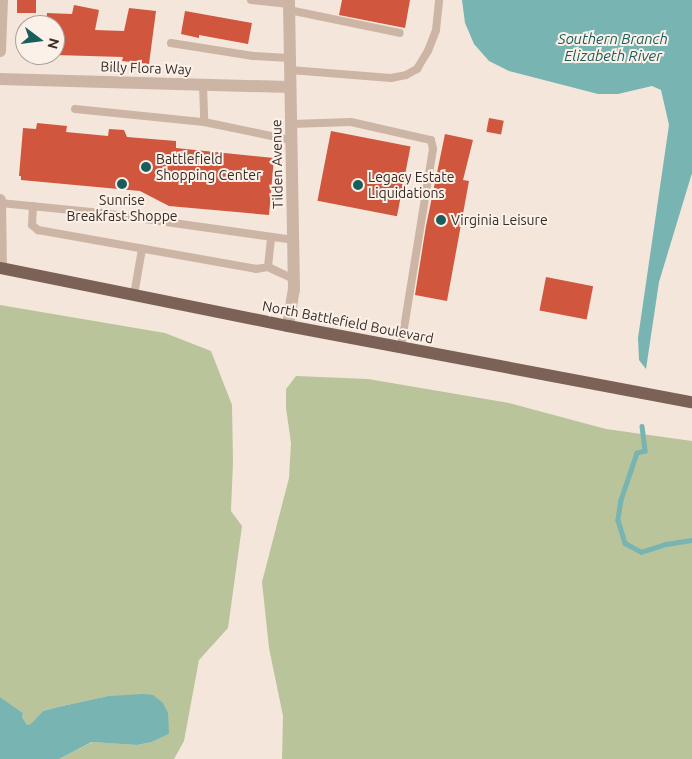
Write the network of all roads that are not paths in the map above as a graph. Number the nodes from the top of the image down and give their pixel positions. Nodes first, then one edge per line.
1 (2, 0) edge
2 (251, 0) edge
3 (439, 0) edge
4 (289, 4) edge
5 (400, 33) dead end
6 (171, 43) dead end
7 (0, 51) edge
8 (290, 64) junction
9 (0, 79) edge
10 (203, 85) junction
11 (290, 87) junction
12 (75, 109) dead end
13 (204, 122) junction
14 (291, 124) junction
15 (291, 140) junction
16 (0, 200) edge
17 (0, 203) edge
18 (33, 206) junction
19 (272, 239) junction
20 (293, 240) junction
21 (142, 249) junction
22 (268, 267) junction
23 (1, 268) edge
24 (294, 279) junction
25 (134, 295) junction
26 (288, 326) junction
27 (401, 347) junction
28 (692, 402) edge

1 - 7 street
2 - 4 lane
3 - 8 lane
4 - 5 lane
4 - 8 street, Tilden Avenue
6 - 8 lane
8 - 11 street, Tilden Avenue
9 - 10 street, Billy Flora Way
10 - 11 street, Billy Flora Way
10 - 13 lane
11 - 14 street, Tilden Avenue
12 - 13 lane
13 - 15 lane
14 - 15 street, Tilden Avenue
14 - 27 lane
15 - 20 street, Tilden Avenue
16 - 17 street
17 - 18 lane
17 - 23 street
18 - 19 lane
18 - 21 lane
19 - 20 lane
19 - 22 lane
20 - 24 street, Tilden Avenue
21 - 22 lane
21 - 25 lane
22 - 24 lane
23 - 25 main road, North Battlefield Boulevard
24 - 26 street, Tilden Avenue
25 - 26 main road, North Battlefield Boulevard
26 - 27 main road, North Battlefield Boulevard
27 - 28 main road, North Battlefield Boulevard

